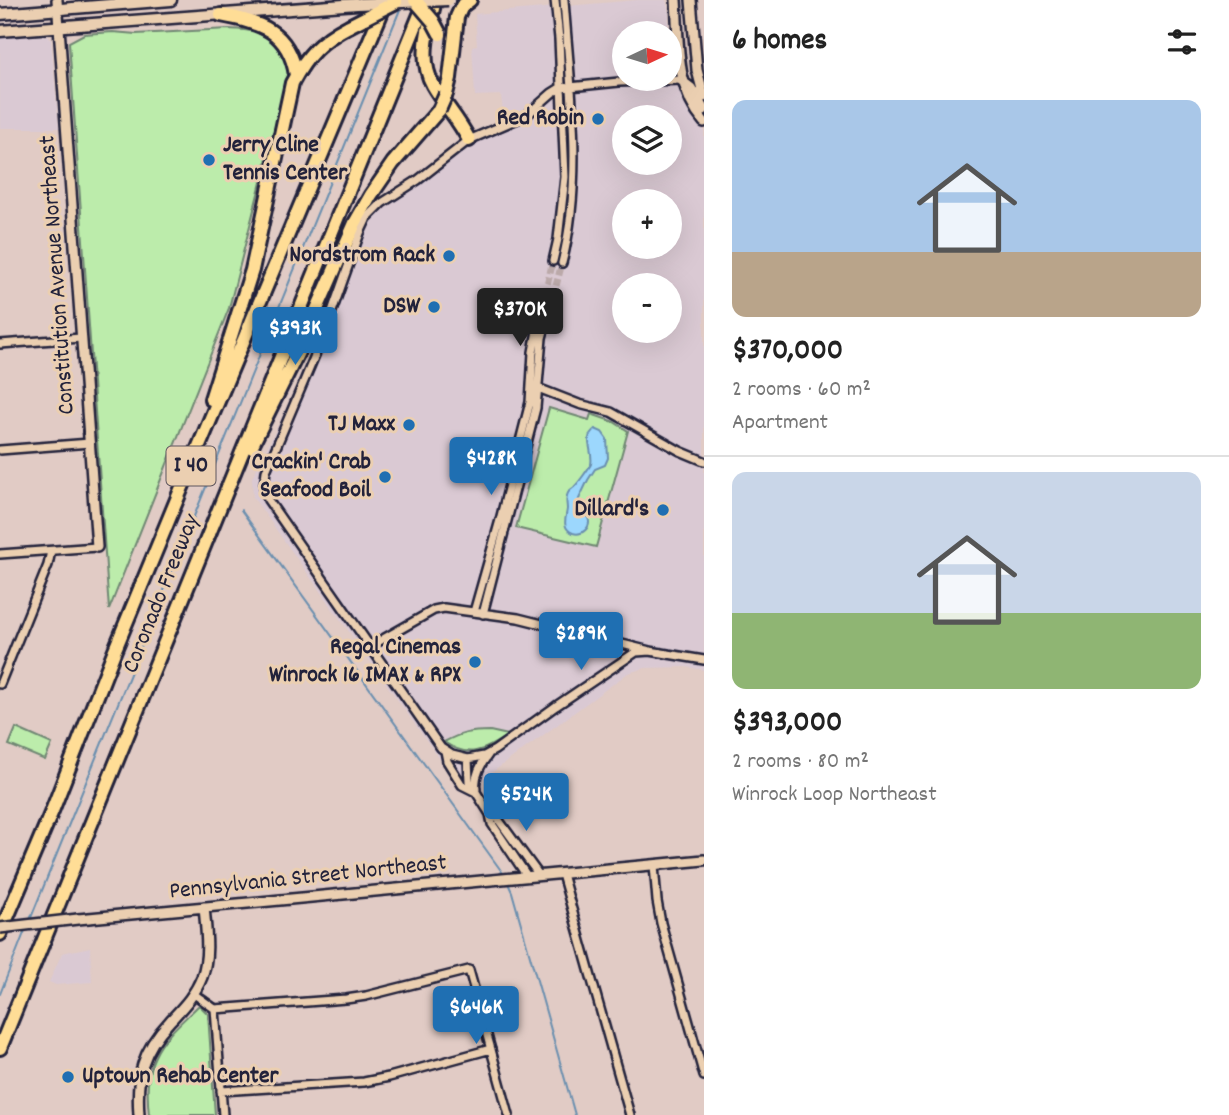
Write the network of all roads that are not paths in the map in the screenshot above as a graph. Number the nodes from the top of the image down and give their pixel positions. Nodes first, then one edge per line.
1 (171, 0) edge
2 (419, 0) edge
3 (435, 0) edge
4 (444, 0) edge
5 (470, 0) edge
6 (555, 0) edge
7 (564, 0) edge
8 (676, 0) edge
9 (691, 0) edge
10 (394, 1) edge
11 (367, 3) edge
12 (57, 5) edge
13 (0, 14) edge
14 (221, 15) junction
15 (678, 21) edge
16 (59, 26) junction
17 (0, 31) edge
18 (451, 63) junction
19 (296, 75) junction
20 (682, 80) joint
21 (612, 83) edge
22 (570, 87) junction
23 (560, 88) junction
24 (704, 97) edge
25 (704, 110) edge
26 (704, 122) edge
27 (469, 140) junction
28 (553, 261) tunnel mouth
29 (562, 263) tunnel mouth
30 (544, 315) tunnel mouth
31 (81, 338) junction
32 (0, 344) edge
33 (537, 354) junction
34 (538, 387) junction
35 (90, 443) junction
36 (0, 450) edge
37 (704, 461) edge
38 (192, 463) junction
39 (212, 526) junction
40 (97, 547) joint
41 (51, 551) junction
42 (0, 554) edge
43 (474, 612) junction
44 (483, 614) junction
45 (369, 647) junction
46 (650, 651) junction
47 (704, 660) edge
48 (0, 684) edge
49 (445, 751) junction
50 (488, 754) junction
51 (468, 759) junction
52 (476, 793) junction
53 (490, 814) junction
54 (704, 860) edge
55 (654, 865) junction
56 (562, 874) junction
57 (539, 875) junction
58 (527, 876) junction
59 (204, 907) junction
60 (0, 928) edge
61 (0, 934) edge
62 (194, 994) junction
63 (215, 1009) junction
64 (0, 1048) edge
65 (491, 1049) junction
66 (704, 1073) edge
67 (221, 1091) junction
68 (139, 1115) edge
69 (223, 1115) edge
70 (509, 1115) edge
71 (630, 1115) edge

1 - 12 main road
2 - 4 main road, bridge
2 - 10 main road, bridge
2 - 18 highway, bridge
2 - 39 highway, Coronado Freeway / I 40
3 - 27 highway
5 - 18 highway
6 - 23 street
7 - 22 street
8 - 15 street
9 - 24 street
10 - 11 main road, bridge
10 - 19 highway, bridge
10 - 38 highway, Coronado Freeway / I 40
11 - 14 main road
12 - 13 main road
12 - 16 street, Constitution Avenue Northeast
14 - 16 main road
14 - 19 highway
16 - 17 main road
16 - 31 street, Constitution Avenue Northeast
18 - 39 highway, bridge
19 - 38 highway
20 - 25 street
20 - 26 street
21 - 22 street
22 - 23 street
22 - 29 street
23 - 27 street
23 - 28 street
27 - 45 street
30 - 33 street
31 - 32 street
31 - 35 street, Constitution Avenue Northeast
33 - 34 street
33 - 43 street
34 - 37 street
34 - 44 street
35 - 36 street
35 - 40 street, Constitution Avenue Northeast
38 - 61 highway, Coronado Freeway / I 40
39 - 64 highway, Coronado Freeway / I 40
40 - 41 street
41 - 42 street
41 - 48 street
43 - 44 street
43 - 45 street
44 - 46 street
45 - 49 street
46 - 47 street
46 - 50 street
49 - 51 street
49 - 52 street
50 - 51 street
50 - 52 street
51 - 52 street
52 - 53 street
53 - 57 street
53 - 58 street
54 - 55 street, Pennsylvania Street Northeast
55 - 56 street, Pennsylvania Street Northeast
55 - 66 street
56 - 57 street, Pennsylvania Street Northeast
56 - 71 street
57 - 58 street, Pennsylvania Street Northeast
58 - 59 street, Pennsylvania Street Northeast
59 - 60 street, Pennsylvania Street Northeast, bridge
59 - 62 street
62 - 63 street
62 - 68 street
63 - 65 street
63 - 67 street
65 - 67 street
65 - 70 street
67 - 69 street

